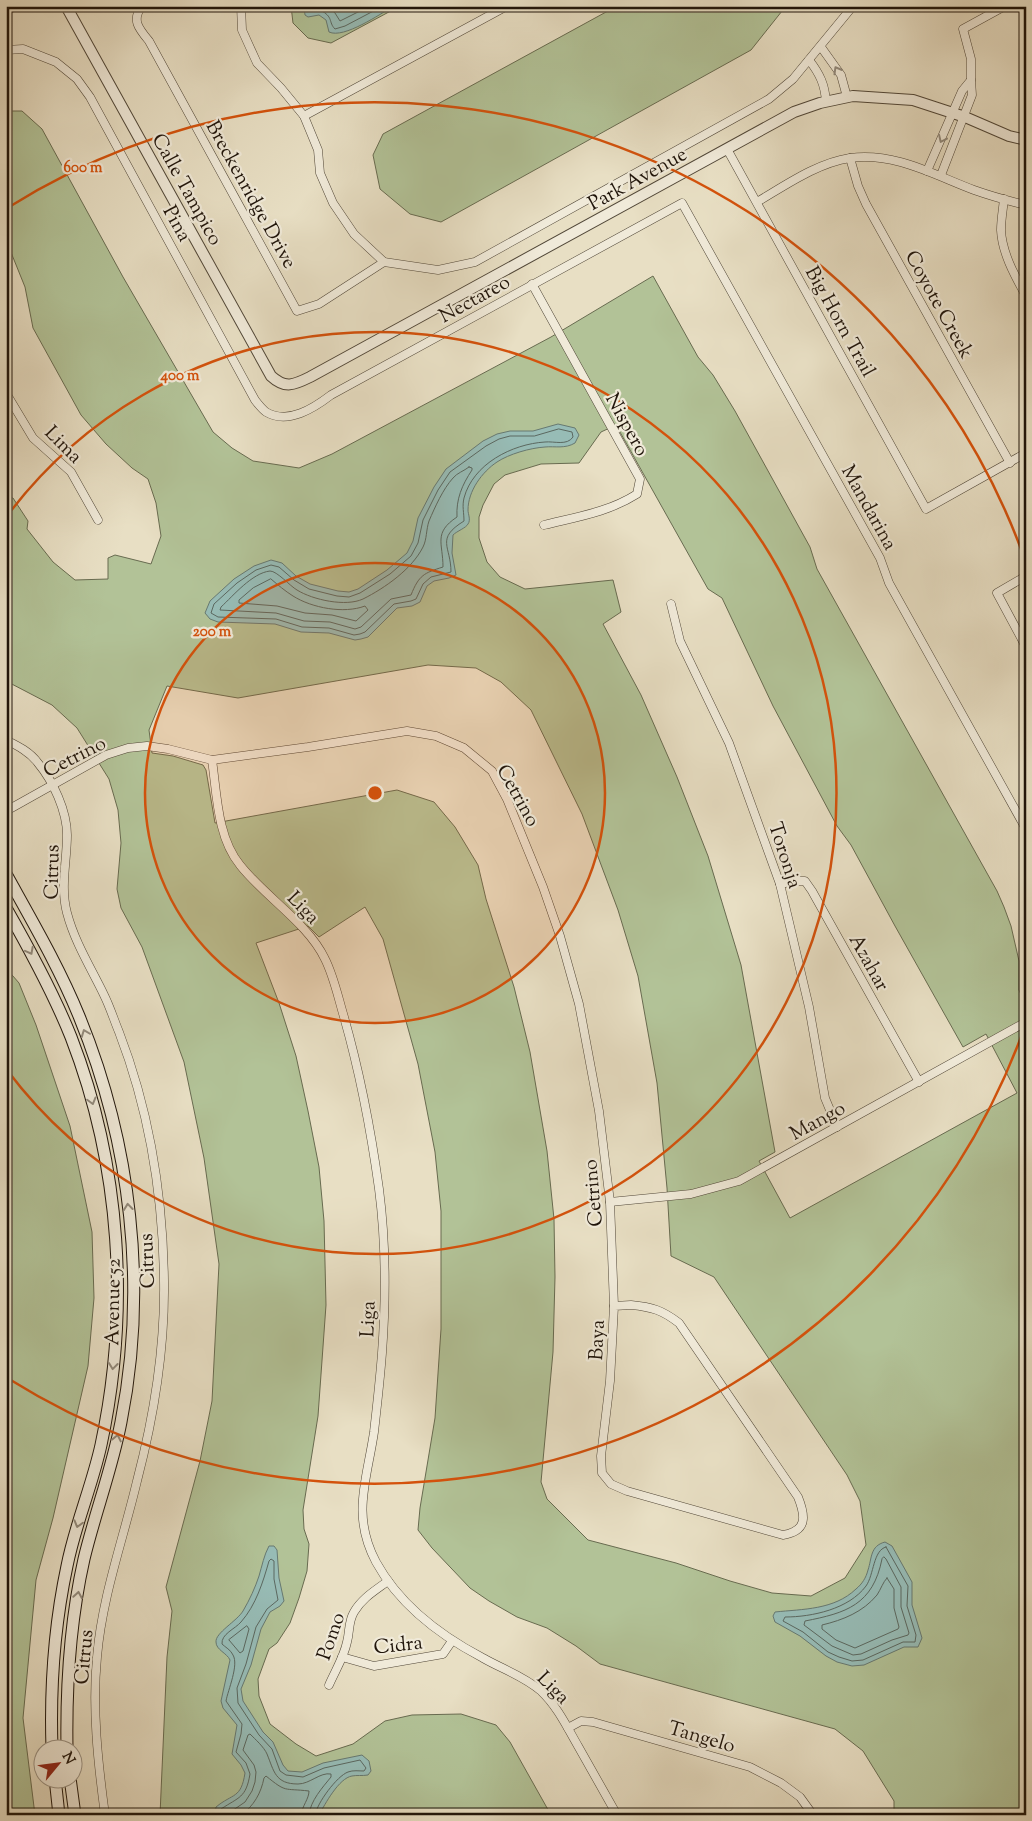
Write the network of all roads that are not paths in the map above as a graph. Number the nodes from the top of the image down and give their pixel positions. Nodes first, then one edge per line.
1 (16, 6) edge
2 (66, 6) edge
3 (142, 6) edge
4 (241, 6) edge
5 (507, 6) edge
6 (853, 6) edge
7 (1005, 6) edge
8 (6, 11) edge
9 (821, 47) junction
10 (6, 50) edge
11 (809, 60) junction
12 (971, 80) junction
13 (848, 97) junction
14 (826, 102) junction
15 (954, 113) junction
16 (304, 116) junction
17 (965, 117) junction
18 (1026, 140) edge
19 (727, 149) junction
20 (850, 158) junction
21 (927, 171) junction
22 (941, 175) junction
23 (1004, 199) junction
24 (757, 202) junction
25 (682, 203) joint
26 (1026, 204) edge
27 (384, 262) junction
28 (532, 284) junction
29 (1026, 296) edge
30 (284, 384) joint
31 (6, 393) edge
32 (281, 416) joint
33 (1026, 454) edge
34 (1010, 463) junction
35 (98, 520) dead end
36 (544, 526) dead end
37 (1026, 576) edge
38 (671, 604) dead end
39 (1026, 647) edge
40 (6, 740) edge
41 (212, 760) junction
42 (52, 786) junction
43 (6, 811) edge
44 (1026, 829) edge
45 (6, 874) edge
46 (780, 884) junction
47 (6, 908) edge
48 (1026, 1022) edge
49 (919, 1082) junction
50 (837, 1127) junction
51 (610, 1202) junction
52 (614, 1306) junction
53 (388, 1581) junction
54 (452, 1641) junction
55 (342, 1657) junction
56 (329, 1685) dead end
57 (568, 1728) junction
58 (52, 1738) edge
59 (68, 1738) edge
60 (56, 1788) edge
61 (71, 1788) edge
62 (58, 1815) edge
63 (74, 1815) edge
64 (105, 1815) edge
65 (617, 1815) edge
66 (813, 1815) edge

1 - 8 street
2 - 30 street, Calle Tampico
3 - 27 street, Breckenridge Drive
4 - 16 street
5 - 16 street
6 - 9 street
7 - 12 street
9 - 11 street
13 -> 9 street
10 - 32 street, Pina
11 - 14 street
11 - 27 street
12 - 15 street
12 - 17 street
13 - 14 street, Park Avenue
13 - 15 street, Park Avenue
14 - 19 street, Park Avenue
15 - 17 street, Park Avenue
15 -> 21 street
16 - 27 street
17 - 18 street, Park Avenue
17 - 22 street
19 - 24 street, Big Horn Trail
19 - 30 street, Park Avenue
20 - 21 street
20 - 24 street
20 - 34 street, Coyote Creek
21 - 22 street
22 - 23 street
23 - 26 street
23 - 29 street
24 - 34 street, Big Horn Trail
25 - 28 street, Nectareo
25 - 44 street, Mandarina
28 - 32 street, Nectareo
28 - 36 street, Nispero
31 - 35 street, Lima
33 - 34 street
37 - 39 street
38 - 46 street, Toronja
40 - 42 street, Citrus
41 - 42 street, Cetrino
41 - 51 street, Cetrino
41 - 53 street, Liga
42 - 43 street, Cetrino
42 - 64 street, Citrus
59 -> 45 main road, Avenue 52
46 - 49 street, Azahar
46 - 50 street, Toronja
47 -> 58 main road, Avenue 52
48 - 49 street, Mango
49 - 50 street, Mango
50 - 51 street, Mango
51 - 52 street, Cetrino
52 - 52 street, Baya
53 - 54 street, Liga
53 - 55 street, Pomo
54 - 55 street, Cidra
54 - 57 street, Liga
55 - 56 street, Pomo
57 - 65 street, Liga
57 - 66 street, Tangelo
60 - 62 main road
61 - 63 main road

